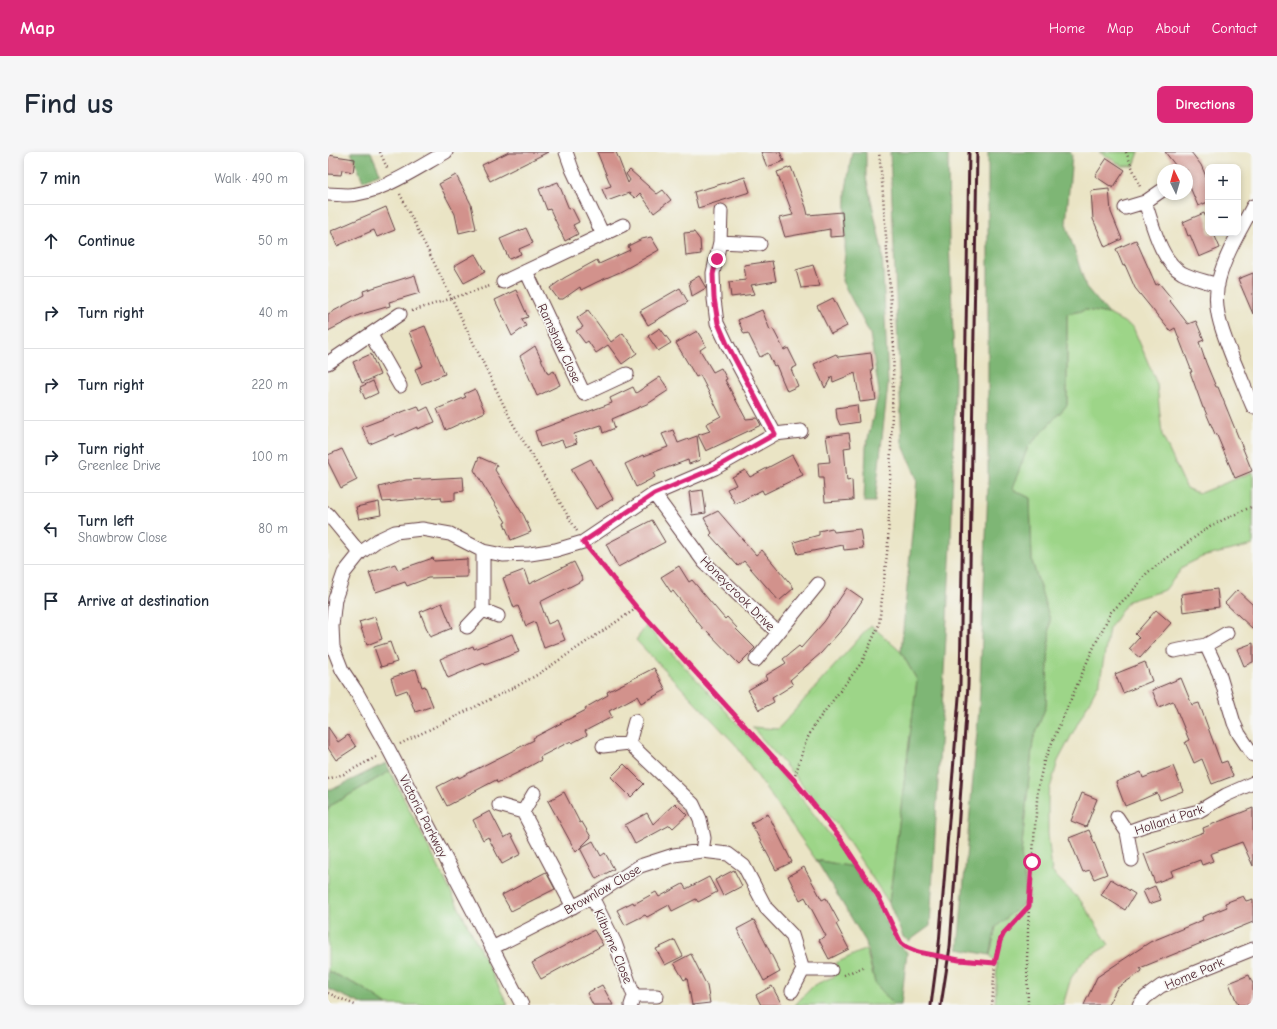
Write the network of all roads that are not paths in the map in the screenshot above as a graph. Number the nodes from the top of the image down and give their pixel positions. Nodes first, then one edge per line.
1 (446, 152) edge
2 (566, 152) edge
3 (328, 194) edge
4 (1157, 194) edge
5 (1145, 202) junction
6 (1253, 206) edge
7 (1125, 208) dead end
8 (722, 211) dead end
9 (623, 225) dead end
10 (603, 235) junction
11 (720, 242) junction
12 (760, 244) dead end
13 (526, 271) junction
14 (503, 282) road end
15 (1218, 285) junction
16 (400, 314) road end
17 (371, 335) junction
18 (328, 363) edge
19 (627, 374) dead end
20 (1248, 378) edge
21 (400, 386) dead end
22 (1253, 408) edge
23 (801, 431) dead end
24 (775, 434) junction
25 (654, 494) junction
26 (328, 514) edge
27 (482, 551) junction
28 (360, 553) junction
29 (818, 584) dead end
30 (483, 610) junction
31 (498, 616) dead end
32 (330, 625) edge
33 (467, 627) dead end
34 (778, 633) junction
35 (1227, 633) dead end
36 (1206, 646) junction
37 (1174, 651) dead end
38 (756, 660) dead end
39 (636, 721) dead end
40 (629, 743) junction
41 (603, 746) dead end
42 (1253, 755) edge
43 (1253, 783) edge
44 (534, 793) dead end
45 (499, 804) dead end
46 (524, 812) junction
47 (1117, 817) dead end
48 (1127, 832) junction
49 (702, 851) junction
50 (1132, 860) dead end
51 (592, 897) junction
52 (573, 907) junction
53 (492, 948) junction
54 (1253, 949) edge
55 (803, 970) junction
56 (831, 970) dead end
57 (792, 991) dead end
58 (657, 996) dead end
59 (633, 1000) edge
60 (522, 1005) edge
61 (1139, 1005) edge

1 - 3 street
2 - 10 street
4 - 5 street
5 - 7 street
5 - 15 street
6 - 15 street
8 - 11 street
9 - 10 street
10 - 13 street
11 - 12 street
11 - 24 street
13 - 14 street
13 - 19 street, Ramshaw Close
15 - 20 street
16 - 17 street
17 - 18 street
17 - 21 street
20 - 22 street
23 - 24 street
24 - 25 street, Victoria Parkway
25 - 27 street, Victoria Parkway
25 - 34 street, Honeycrook Drive
26 - 28 street
27 - 28 street, Victoria Parkway
27 - 30 street
28 - 32 street, Victoria Parkway
29 - 34 street, Honeycrook Drive
30 - 31 street
30 - 33 street
32 - 53 street, Victoria Parkway
34 - 38 street, Honeycrook Drive
35 - 36 street
36 - 37 street
36 - 42 street
39 - 40 street
40 - 41 street
40 - 49 street
43 - 48 street, Holland Park
44 - 46 street
45 - 46 street
46 - 52 street
47 - 48 street, Holland Park
48 - 50 street, Holland Park
49 - 51 street, Brownlow Close
49 - 55 street, Brownlow Close
51 - 52 street, Brownlow Close
51 - 59 street, Kilburne Close
52 - 53 street, Brownlow Close
53 - 60 street, Victoria Parkway
54 - 61 street, Home Park
55 - 56 street
55 - 57 street
58 - 59 street, Kilburne Close

